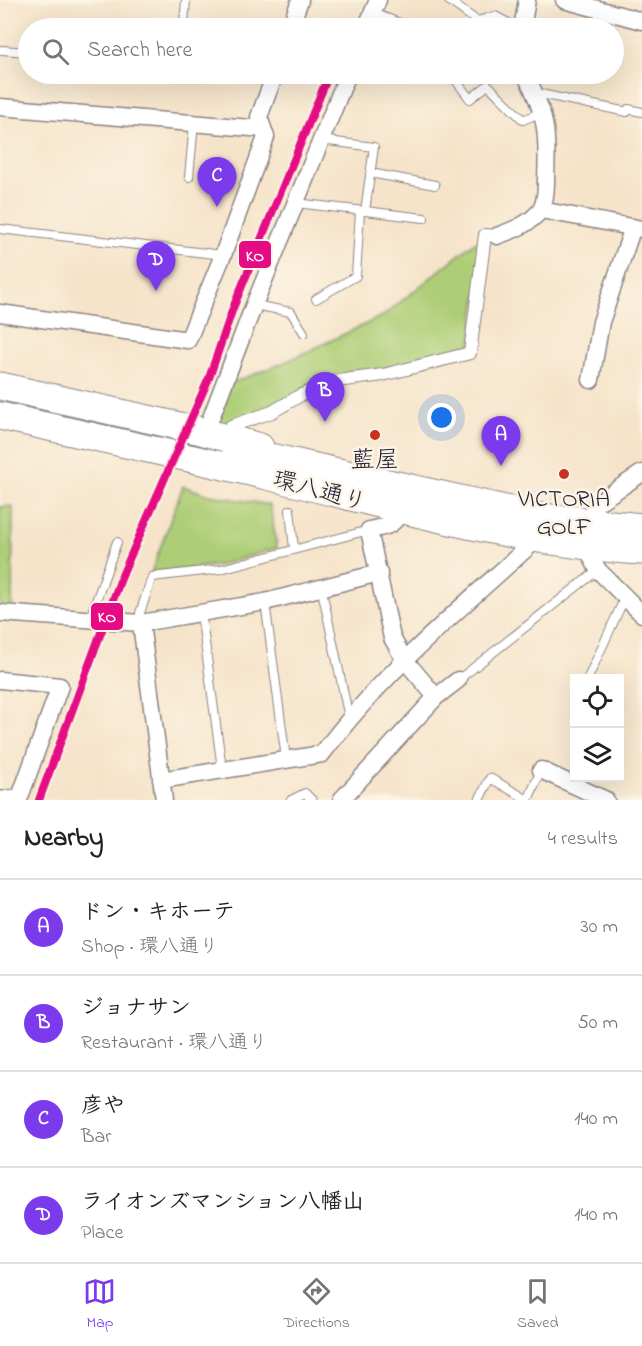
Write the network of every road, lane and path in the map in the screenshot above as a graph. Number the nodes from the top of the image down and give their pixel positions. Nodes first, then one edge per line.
1 (186, 0) edge
2 (300, 0) edge
3 (448, 0) edge
4 (527, 0) edge
5 (564, 0) edge
6 (375, 6) edge
7 (612, 7) edge
8 (184, 18) edge
9 (294, 18) edge
10 (396, 18) edge
11 (473, 18) edge
12 (522, 18) edge
13 (642, 21) edge
14 (2, 50) dead end
15 (18, 51) edge
16 (268, 84) edge
17 (344, 84) edge
18 (459, 84) edge
19 (531, 84) edge
20 (536, 93) junction
21 (0, 107) edge
22 (543, 112) junction
23 (642, 112) edge
24 (194, 123) junction
25 (263, 129) junction
26 (321, 140) junction
27 (370, 173) junction
28 (189, 177) dead end
29 (435, 185) dead end
30 (296, 203) junction
31 (541, 210) junction
32 (362, 211) junction
33 (424, 218) dead end
34 (637, 228) edge
35 (0, 229) edge
36 (496, 236) joint
37 (223, 255) junction
38 (316, 299) dead end
39 (254, 305) junction
40 (0, 313) edge
41 (304, 333) dead end
42 (591, 380) dead end
43 (0, 386) edge
44 (0, 401) edge
45 (0, 416) edge
46 (231, 426) dead end
47 (197, 430) junction
48 (0, 432) edge
49 (122, 436) junction
50 (271, 467) junction
51 (642, 473) edge
52 (290, 510) dead end
53 (401, 511) junction
54 (642, 527) edge
55 (369, 530) junction
56 (585, 534) junction
57 (537, 539) junction
58 (117, 542) dead end
59 (294, 549) junction
60 (642, 551) edge
61 (598, 570) junction
62 (380, 573) junction
63 (321, 586) junction
64 (625, 597) junction
65 (265, 602) junction
66 (0, 613) edge
67 (201, 613) junction
68 (642, 614) edge
69 (90, 618) junction
70 (141, 622) junction
71 (404, 659) junction
72 (590, 674) edge
73 (0, 680) edge
74 (458, 680) joint
75 (436, 697) junction
76 (349, 718) junction
77 (286, 759) junction
78 (222, 769) junction
79 (541, 770) joint
80 (161, 780) junction
81 (22, 799) edge
82 (0, 800) edge
83 (164, 800) edge
84 (291, 800) edge
85 (312, 800) edge
86 (341, 800) edge
87 (479, 800) edge
88 (606, 800) edge

1 - 8 lane
2 - 9 street
3 - 11 lane
4 - 12 street
5 - 7 street
6 - 10 lane
7 - 13 street
14 - 15 lane
16 - 25 street
17 - 26 street
18 - 22 lane
19 - 20 street
20 - 22 street
20 - 23 lane
21 - 24 street
22 - 31 street
24 - 25 street
24 - 28 lane
25 - 37 street
26 - 27 lane
26 - 30 street
27 - 29 lane
27 - 32 lane
30 - 32 lane
30 - 39 street
31 - 34 street
31 - 36 street
32 - 33 lane
32 - 38 lane
34 - 42 street
35 - 37 lane
36 - 46 street
37 - 40 street
39 - 41 lane
39 - 47 street
43 - 47 main road
44 - 49 main road, 環八通り
45 - 49 main road, 環八通り
47 - 50 main road
48 - 50 main road
49 - 50 main road, 環八通り
50 - 53 main road, 環八通り
50 - 56 main road, 環八通り
51 - 56 street
52 - 59 lane
53 - 55 street
53 - 57 main road, 環八通り
54 - 56 main road, 環八通り
55 - 59 lane
55 - 62 street
56 - 57 main road, 環八通り
56 - 60 main road, 環八通り
56 - 61 street
57 - 71 street
58 - 69 lane
59 - 70 lane
61 - 64 street
61 - 74 lane
62 - 63 street
62 - 71 street
63 - 65 street
63 - 76 lane
64 - 68 street
64 - 72 lane
65 - 67 street
65 - 77 lane
66 - 69 street
67 - 70 street
67 - 78 lane
69 - 70 street
70 - 80 street
71 - 75 street
71 - 76 street
73 - 81 street
74 - 75 street
75 - 86 street
76 - 77 street
77 - 78 street
78 - 80 street
79 - 87 lane
79 - 88 street
80 - 83 street
81 - 82 street
84 - 85 lane

